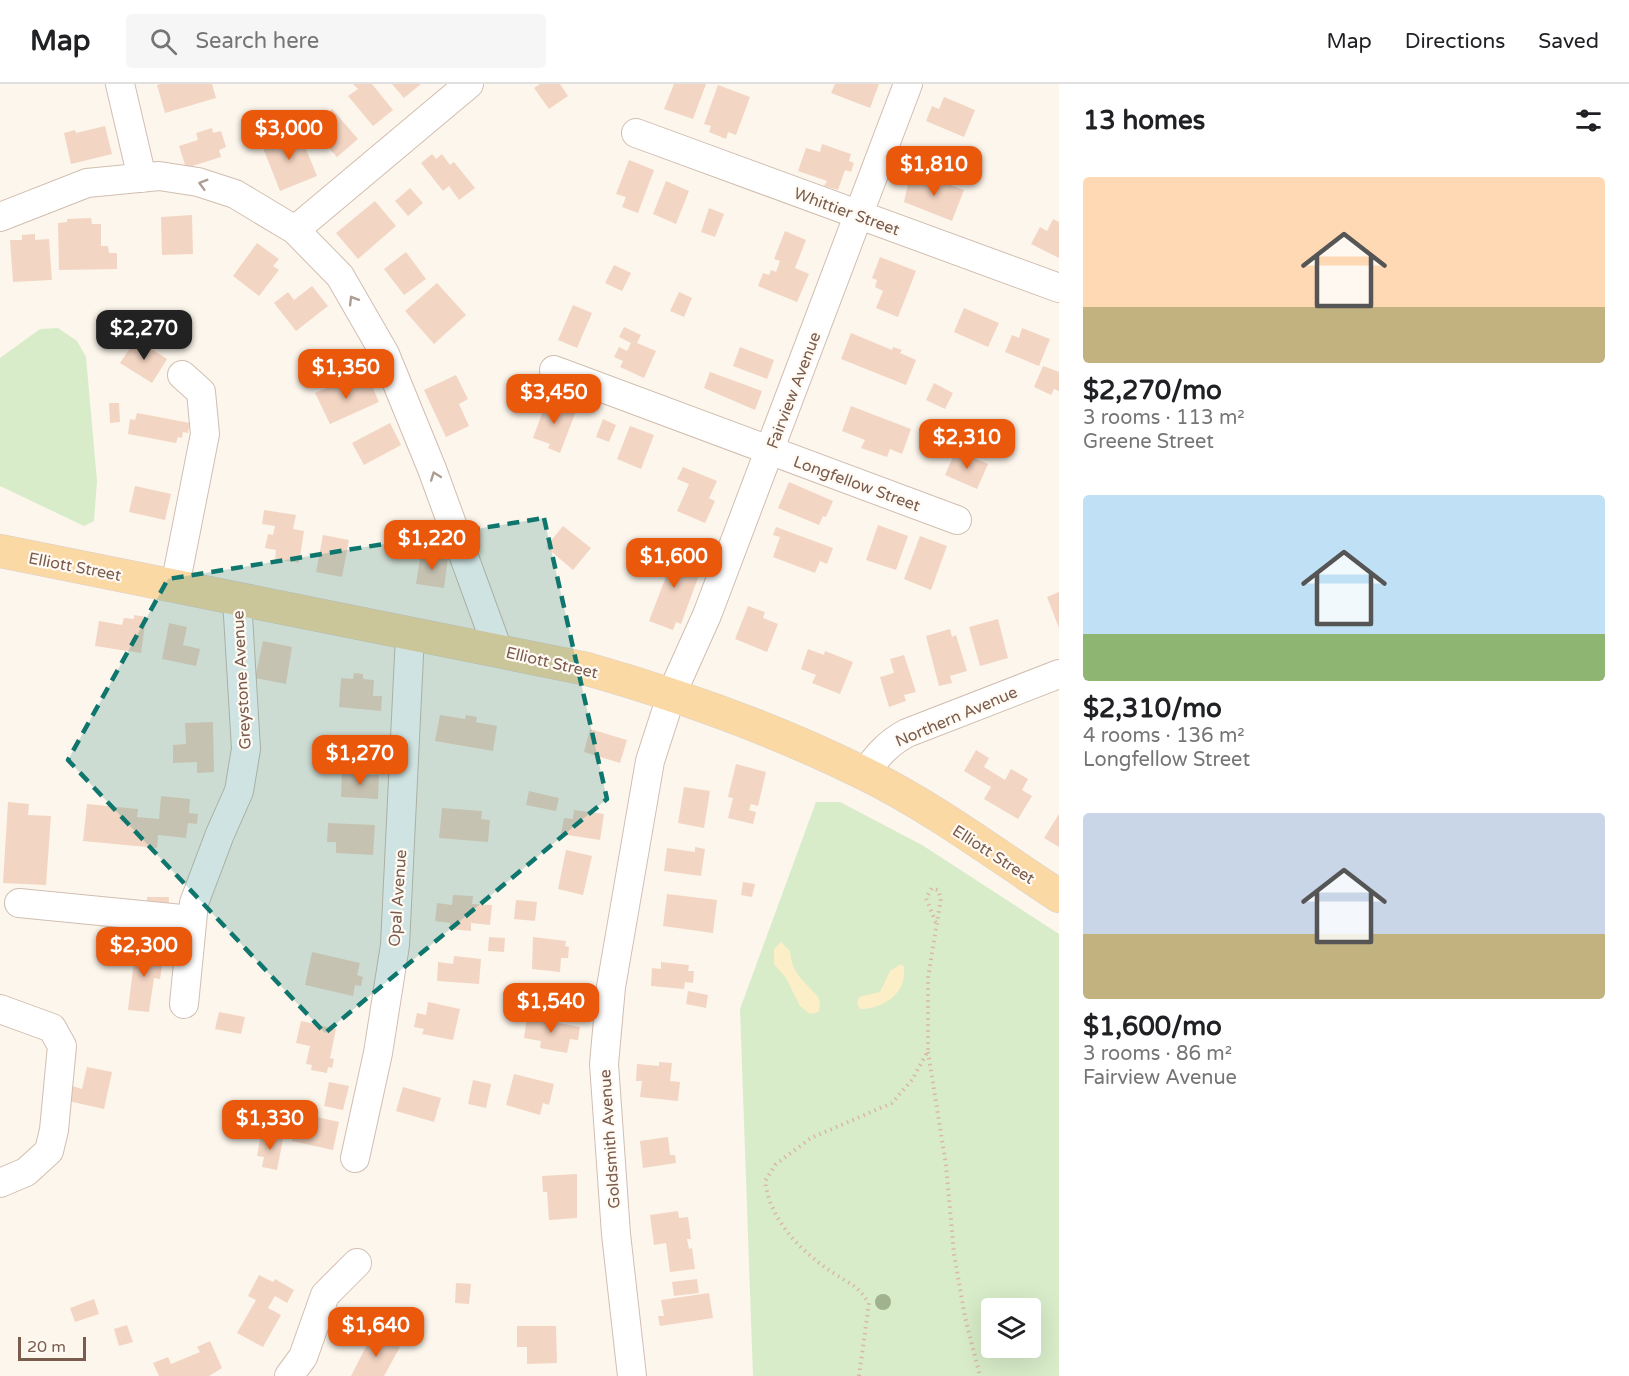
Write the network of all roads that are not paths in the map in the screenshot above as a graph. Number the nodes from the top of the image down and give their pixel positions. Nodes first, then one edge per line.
1 (120, 84) edge
2 (469, 84) edge
3 (909, 84) edge
4 (636, 133) dead end
5 (142, 178) junction
6 (859, 215) junction
7 (0, 217) edge
8 (295, 230) junction
9 (1059, 288) edge
10 (555, 370) dead end
11 (182, 375) dead end
12 (770, 451) junction
13 (957, 520) dead end
14 (0, 551) edge
15 (174, 586) junction
16 (237, 599) junction
17 (410, 635) junction
18 (498, 650) junction
19 (1059, 674) edge
20 (672, 693) junction
21 (865, 773) junction
22 (1059, 896) edge
23 (20, 903) dead end
24 (192, 920) junction
25 (184, 1004) dead end
26 (0, 1009) edge
27 (355, 1158) dead end
28 (0, 1184) edge
29 (357, 1263) dead end
30 (289, 1376) edge
31 (632, 1376) edge

1 - 5 street
2 - 8 street
3 - 6 street, Fairview Avenue
4 - 6 street, Whittier Street
5 - 7 street
8 -> 5 street
6 - 9 street, Whittier Street
6 - 12 street, Fairview Avenue
18 -> 8 street
10 - 12 street, Longfellow Street
11 - 15 street
12 - 13 street, Longfellow Street
12 - 20 street, Fairview Avenue
14 - 15 main road, Elliott Street
15 - 16 main road, Elliott Street
16 - 17 main road, Elliott Street
16 - 24 street, Greystone Avenue
17 - 18 main road, Elliott Street
17 - 27 street, Opal Avenue
18 - 20 main road, Elliott Street
19 - 21 street, Northern Avenue
20 - 21 main road, Elliott Street
20 - 31 street, Goldsmith Avenue
21 - 22 main road, Elliott Street
23 - 24 street
24 - 25 street, Greystone Avenue
26 - 28 street
29 - 30 street

